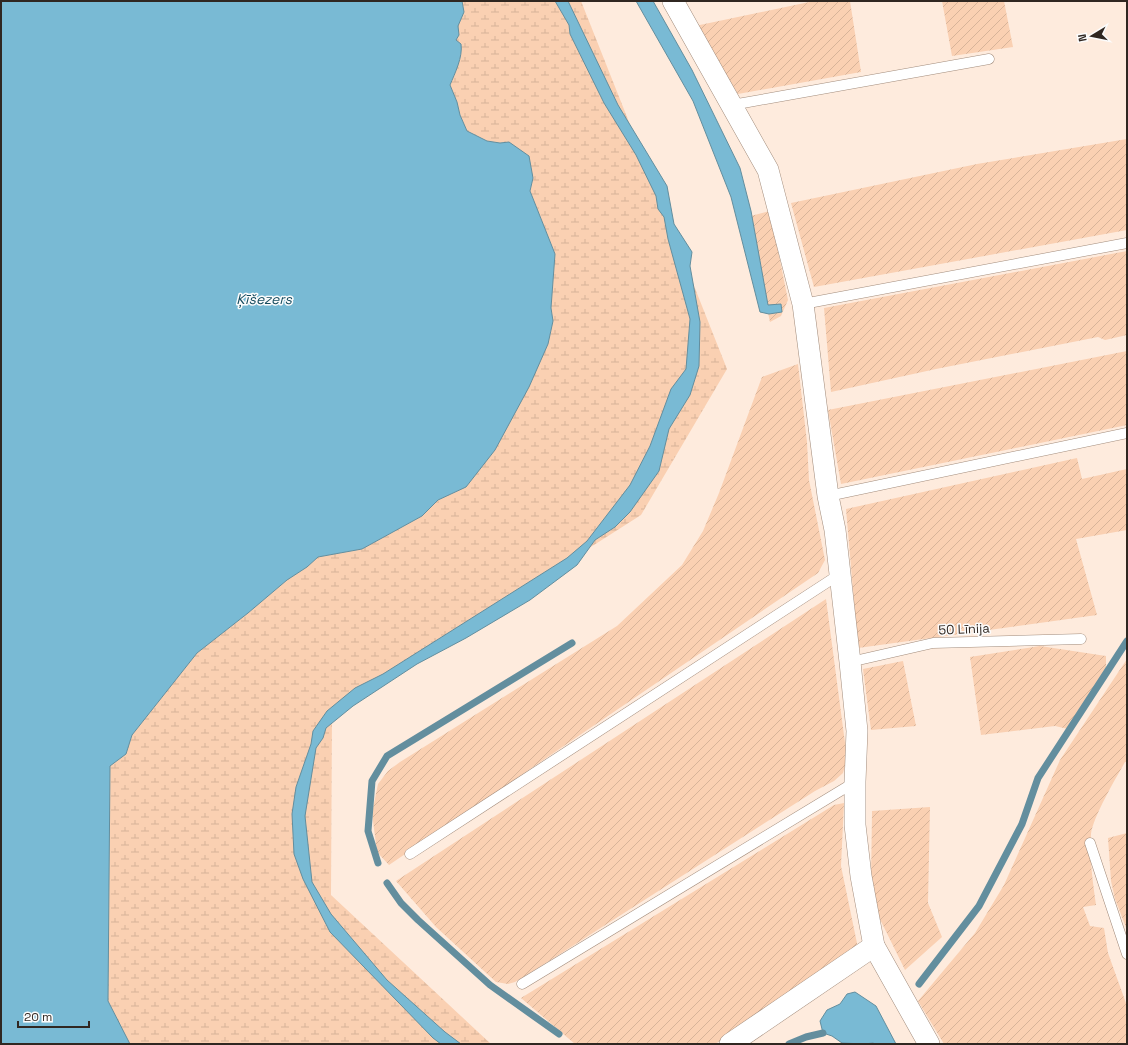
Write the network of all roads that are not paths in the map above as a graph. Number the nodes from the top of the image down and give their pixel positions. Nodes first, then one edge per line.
1 (673, 1) edge
2 (989, 59) dead end
3 (732, 106) junction
4 (1127, 243) edge
5 (803, 304) junction
6 (1127, 433) edge
7 (828, 496) junction
8 (840, 574) junction
9 (1081, 639) dead end
10 (850, 662) junction
11 (855, 782) junction
12 (1090, 843) dead end
13 (410, 854) dead end
14 (874, 946) junction
15 (1127, 954) edge
16 (522, 984) dead end
17 (730, 1044) edge
18 (929, 1044) edge

1 - 3 street
2 - 3 lane
3 - 5 street
4 - 5 lane
5 - 7 street
6 - 7 lane
7 - 8 street
8 - 10 street
8 - 13 lane
9 - 10 lane, 50 Līnija
10 - 11 street
11 - 14 street
11 - 16 lane
12 - 15 lane
14 - 17 street
14 - 18 street

